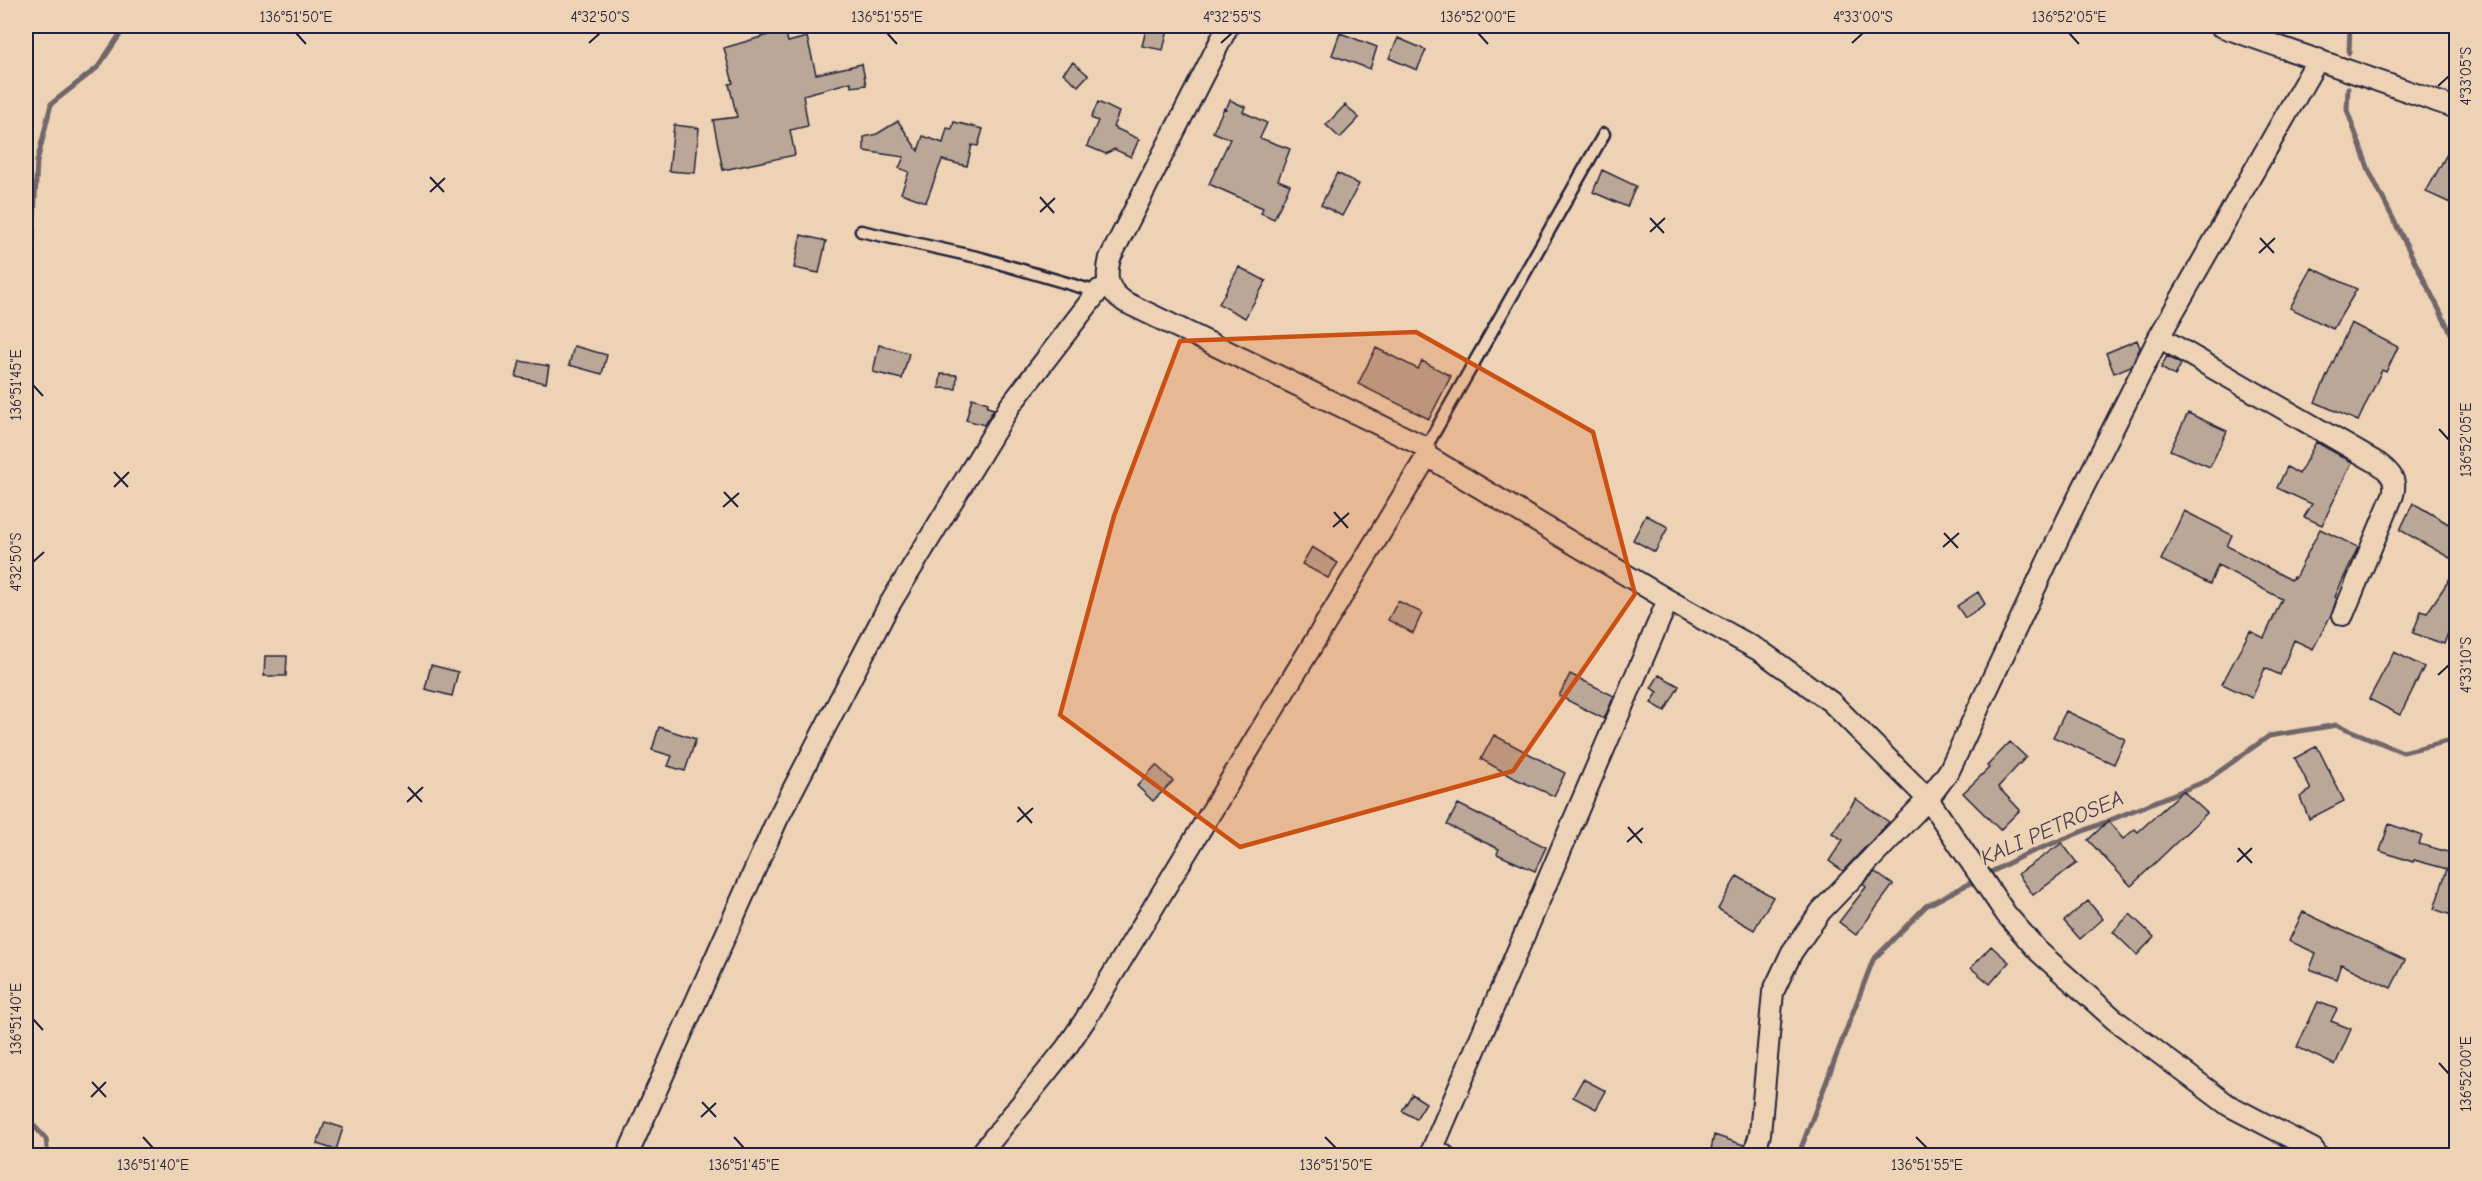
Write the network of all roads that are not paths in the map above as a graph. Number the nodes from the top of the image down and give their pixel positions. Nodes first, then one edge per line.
1 (1228, 26) edge
2 (2220, 26) edge
3 (2318, 59) junction
4 (2457, 108) edge
5 (1604, 134) dead end
6 (861, 231) dead end
7 (1104, 288) junction
8 (2159, 337) junction
9 (1426, 453) junction
10 (1668, 600) junction
11 (2343, 615) dead end
12 (1928, 799) junction
13 (1435, 1153) edge
14 (627, 1155) edge
15 (979, 1155) edge
16 (1753, 1155) edge
17 (2318, 1155) edge

1 - 7 street
2 - 3 street
3 - 4 street
3 - 8 street
5 - 9 lane
6 - 7 lane
7 - 9 street
7 - 14 street
8 - 11 street
8 - 12 street
9 - 10 street
9 - 15 street
10 - 12 street
10 - 13 street
12 - 16 street
12 - 17 street

